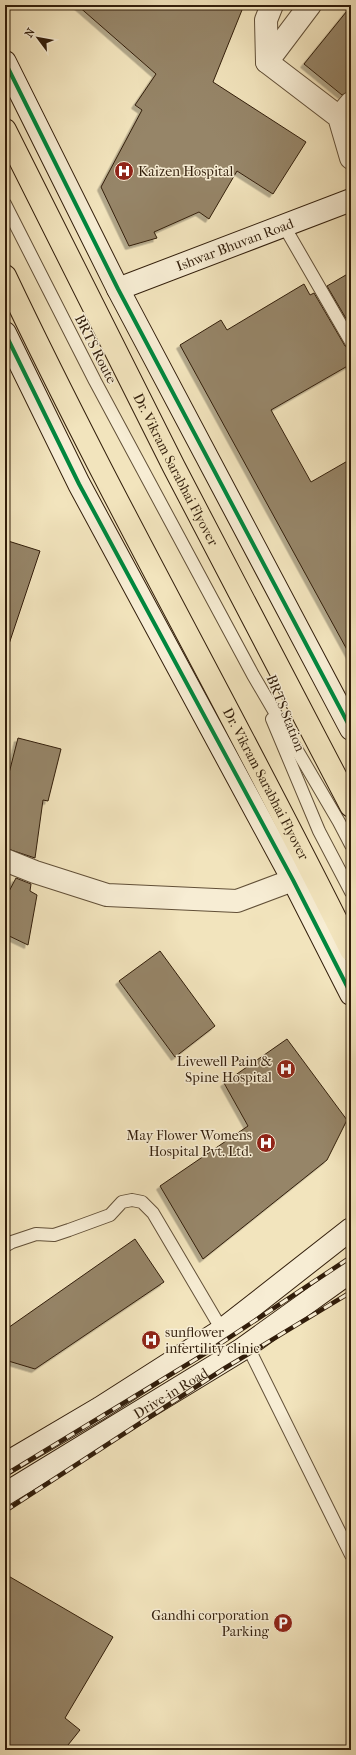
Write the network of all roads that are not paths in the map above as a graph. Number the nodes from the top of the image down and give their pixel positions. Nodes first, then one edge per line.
1 (272, 5) edge
2 (310, 5) edge
3 (5, 62) edge
4 (268, 62) junction
5 (345, 110) edge
6 (5, 130) edge
7 (351, 158) edge
8 (351, 200) edge
9 (5, 204) edge
10 (284, 226) junction
11 (5, 276) edge
12 (118, 289) junction
13 (5, 333) edge
14 (351, 342) edge
15 (253, 675) junction
16 (351, 729) edge
17 (351, 806) edge
18 (351, 845) edge
19 (5, 860) edge
20 (293, 880) junction
21 (351, 892) edge
22 (351, 950) edge
23 (351, 994) edge
24 (351, 1229) edge
25 (5, 1246) edge
26 (351, 1271) edge
27 (222, 1330) junction
28 (247, 1346) junction
29 (9, 1456) edge
30 (5, 1494) edge
31 (351, 1555) edge

1 - 4 street
2 - 4 street
3 - 12 street
4 - 5 street
5 - 7 street
6 - 17 main road, Dr. Vikram Sarabhai Flyover
8 - 10 street, Ishwar Bhuvan Road
9 - 15 lane, BRTS Route
10 - 12 street, Ishwar Bhuvan Road
10 - 14 lane
11 - 22 main road, Dr. Vikram Sarabhai Flyover
12 - 16 street
13 - 20 street
15 - 18 lane, BRTS Station
15 - 21 lane, BRTS Station
19 - 20 street
20 - 23 street
24 - 27 street
25 - 27 lane
26 - 28 street, Drive-in Road
27 - 29 street
28 - 30 street, Drive-in Road
28 - 31 lane

